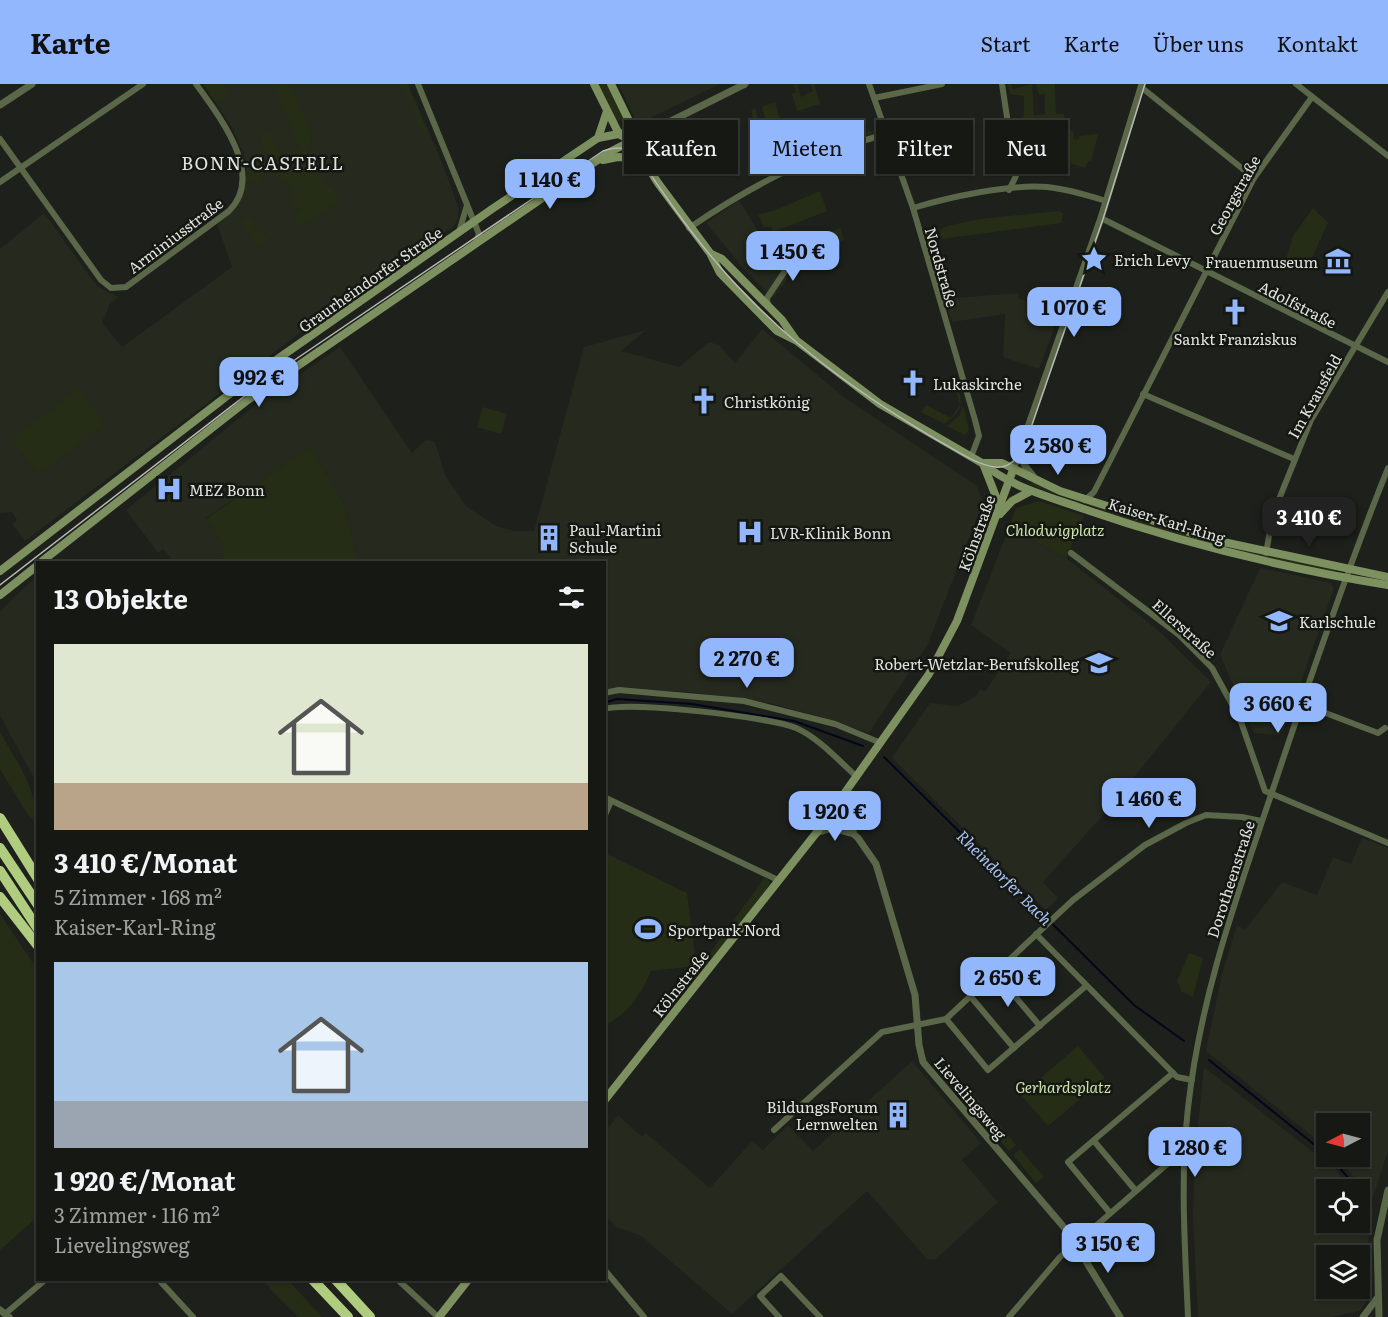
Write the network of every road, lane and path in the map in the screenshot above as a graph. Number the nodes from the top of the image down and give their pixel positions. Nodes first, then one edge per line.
1 (32, 84) edge
2 (143, 84) edge
3 (196, 84) edge
4 (417, 84) edge
5 (594, 84) edge
6 (611, 84) edge
7 (745, 84) edge
8 (869, 84) edge
9 (942, 84) edge
10 (1002, 84) edge
11 (1296, 84) edge
12 (1142, 86) edge
13 (1304, 86) edge
14 (1312, 97) junction
15 (874, 98) junction
16 (0, 105) edge
17 (607, 111) junction
18 (629, 120) edge
19 (670, 120) edge
20 (881, 120) edge
21 (624, 133) edge
22 (619, 134) junction
23 (624, 137) edge
24 (876, 137) edge
25 (598, 138) junction
26 (0, 140) edge
27 (624, 146) edge
28 (1388, 156) edge
29 (624, 158) edge
30 (594, 164) junction
31 (20, 168) junction
32 (651, 174) edge
33 (901, 174) edge
34 (1254, 178) junction
35 (0, 182) edge
36 (1009, 190) junction
37 (1106, 201) junction
38 (467, 204) junction
39 (913, 207) junction
40 (1101, 218) junction
41 (474, 222) junction
42 (689, 228) junction
43 (459, 233) junction
44 (479, 234) junction
45 (491, 234) junction
46 (472, 247) junction
47 (797, 253) dead end
48 (710, 254) junction
49 (1207, 270) junction
50 (1388, 292) edge
51 (768, 306) junction
52 (797, 341) junction
53 (1355, 347) junction
54 (1388, 362) edge
55 (1143, 394) junction
56 (1020, 452) junction
57 (971, 457) junction
58 (1294, 459) junction
59 (982, 463) junction
60 (1388, 468) edge
61 (1013, 470) junction
62 (1026, 476) junction
63 (999, 477) junction
64 (1009, 481) junction
65 (1039, 482) junction
66 (1031, 491) junction
67 (1085, 500) junction
68 (999, 513) junction
69 (1266, 553) junction
70 (1071, 554) dead end
71 (43, 561) edge
72 (36, 566) edge
73 (0, 571) edge
74 (1347, 574) junction
75 (1388, 577) edge
76 (1388, 585) edge
77 (0, 595) edge
78 (606, 693) edge
79 (1302, 704) junction
80 (606, 709) edge
81 (1387, 726) edge
82 (881, 743) junction
83 (857, 777) junction
84 (1271, 794) junction
85 (843, 796) junction
86 (608, 799) edge
87 (831, 813) junction
88 (0, 818) edge
89 (1262, 821) junction
90 (816, 833) junction
91 (854, 833) junction
92 (1388, 843) edge
93 (0, 848) edge
94 (0, 871) edge
95 (36, 876) edge
96 (778, 880) junction
97 (0, 897) edge
98 (36, 902) edge
99 (36, 926) edge
100 (1036, 934) junction
101 (36, 944) edge
102 (995, 974) junction
103 (1086, 986) junction
104 (971, 997) junction
105 (946, 1019) junction
106 (919, 1024) junction
107 (1040, 1026) junction
108 (1014, 1048) junction
109 (1173, 1073) junction
110 (1192, 1080) junction
111 (606, 1098) edge
112 (774, 1130) dead end
113 (1094, 1141) junction
114 (1184, 1154) junction
115 (1388, 1190) edge
116 (1136, 1191) junction
117 (1110, 1213) junction
118 (1075, 1243) junction
119 (606, 1271) edge
120 (44, 1281) edge
121 (160, 1281) edge
122 (314, 1281) edge
123 (337, 1281) edge
124 (399, 1281) edge
125 (467, 1281) edge
126 (1378, 1297) junction
127 (3, 1313) edge
128 (193, 1317) edge
129 (348, 1317) edge
130 (370, 1317) edge
131 (439, 1317) edge
132 (644, 1317) edge
133 (779, 1317) edge
134 (820, 1317) edge
135 (1009, 1317) edge
136 (1120, 1317) edge
137 (1188, 1317) edge
138 (1363, 1317) edge
139 (1379, 1317) edge

1 - 16 street
2 - 31 street
3 - 31 street, Arminiusstraße
4 - 38 street
5 - 17 main road
6 - 18 main road
7 - 19 street, Graurheindorfer Straße
8 - 15 street, Nordstraße
9 - 15 street
10 - 36 street
11 - 13 street
12 - 34 street
12 - 37 street, Kölnstraße
13 - 14 street
14 - 28 street
14 - 34 street, Georgstraße
15 - 20 street, Nordstraße
17 - 22 main road
17 - 25 main road
21 - 22 main road, Graurheindorfer Straße
22 - 23 main road
22 - 25 main road, Graurheindorfer Straße
24 - 42 street
25 - 41 main road, Graurheindorfer Straße
26 - 31 street, Arminiusstraße
27 - 30 main road, Graurheindorfer Straße
29 - 30 main road
30 - 45 main road, Graurheindorfer Straße
31 - 35 street
32 - 42 main road, Kaiser-Karl-Ring
33 - 39 street, Nordstraße
34 - 49 street, Georgstraße
36 - 37 street
36 - 39 street
37 - 40 street, Kölnstraße
38 - 41 street
38 - 43 street
39 - 57 street, Nordstraße
40 - 49 street, Adolfstraße
40 - 56 street, Kölnstraße
41 - 43 main road, Graurheindorfer Straße
41 - 44 street
42 - 48 main road, Kaiser-Karl-Ring
43 - 73 main road, Graurheindorfer Straße
44 - 45 street
44 - 46 street
45 - 46 main road, Graurheindorfer Straße
46 - 71 main road, Graurheindorfer Straße
47 - 51 street
48 - 51 main road, Kaiser-Karl-Ring
48 - 52 main road, Kaiser-Karl-Ring
49 - 53 street, Adolfstraße
49 - 55 street, Georgstraße
50 - 53 street, Im Krausfeld
51 - 52 main road, Kaiser-Karl-Ring
52 - 57 main road, Kaiser-Karl-Ring
53 - 54 street, Adolfstraße
53 - 58 street, Im Krausfeld
55 - 58 street
55 - 67 street, Georgstraße
56 - 61 street, Kölnstraße
56 - 65 street
57 - 59 main road, Kaiser-Karl-Ring
58 - 69 street, Im Krausfeld
59 - 61 main road, Kaiser-Karl-Ring
59 - 63 main road, Kaiser-Karl-Ring
59 - 68 main road
60 - 74 street, Dorotheenstraße
61 - 62 main road, Kaiser-Karl-Ring
61 - 63 main road
61 - 64 main road, Kölnstraße
62 - 64 main road
62 - 65 main road, Kaiser-Karl-Ring
63 - 64 main road, Kaiser-Karl-Ring
64 - 66 main road, Kaiser-Karl-Ring
64 - 68 main road, Kölnstraße
65 - 67 main road, Kaiser-Karl-Ring
66 - 68 main road
66 - 74 main road, Kaiser-Karl-Ring
67 - 69 main road, Kaiser-Karl-Ring
68 - 82 main road, Kölnstraße
69 - 74 main road, Kaiser-Karl-Ring
70 - 84 street, Ellerstraße
72 - 77 main road, Graurheindorfer Straße
74 - 75 main road, Kaiser-Karl-Ring
74 - 76 main road, Kaiser-Karl-Ring
74 - 79 street, Dorotheenstraße
78 - 82 street
79 - 81 street
79 - 84 street, Dorotheenstraße
80 - 83 street
82 - 83 main road, Kölnstraße
83 - 85 main road, Kölnstraße
84 - 89 street, Dorotheenstraße
84 - 92 street
85 - 87 main road, Kölnstraße
85 - 91 street
86 - 96 street
87 - 90 main road, Kölnstraße
87 - 91 street, Lievelingsweg
88 - 95 highway
89 - 100 street
89 - 110 street, Dorotheenstraße
90 - 91 street
90 - 96 main road, Kölnstraße
91 - 106 street, Lievelingsweg
93 - 98 highway
94 - 99 highway
96 - 111 main road, Kölnstraße
97 - 101 highway
100 - 102 street
100 - 103 street
102 - 104 street
102 - 107 street
103 - 107 street
103 - 109 street
104 - 105 street
104 - 108 street
105 - 106 street
105 - 108 street
106 - 112 street
106 - 118 street, Lievelingsweg
107 - 108 street
109 - 110 street
109 - 113 street
110 - 114 street, Dorotheenstraße
113 - 116 street
113 - 117 street
114 - 116 street
114 - 137 street, Dorotheenstraße
115 - 126 street
116 - 117 street
117 - 118 street
118 - 135 street
118 - 136 street, Lievelingsweg
119 - 132 street
120 - 127 street
121 - 128 street
122 - 129 highway
123 - 130 highway
124 - 131 street
125 - 131 main road
126 - 138 street
126 - 139 street
133 - 134 street

